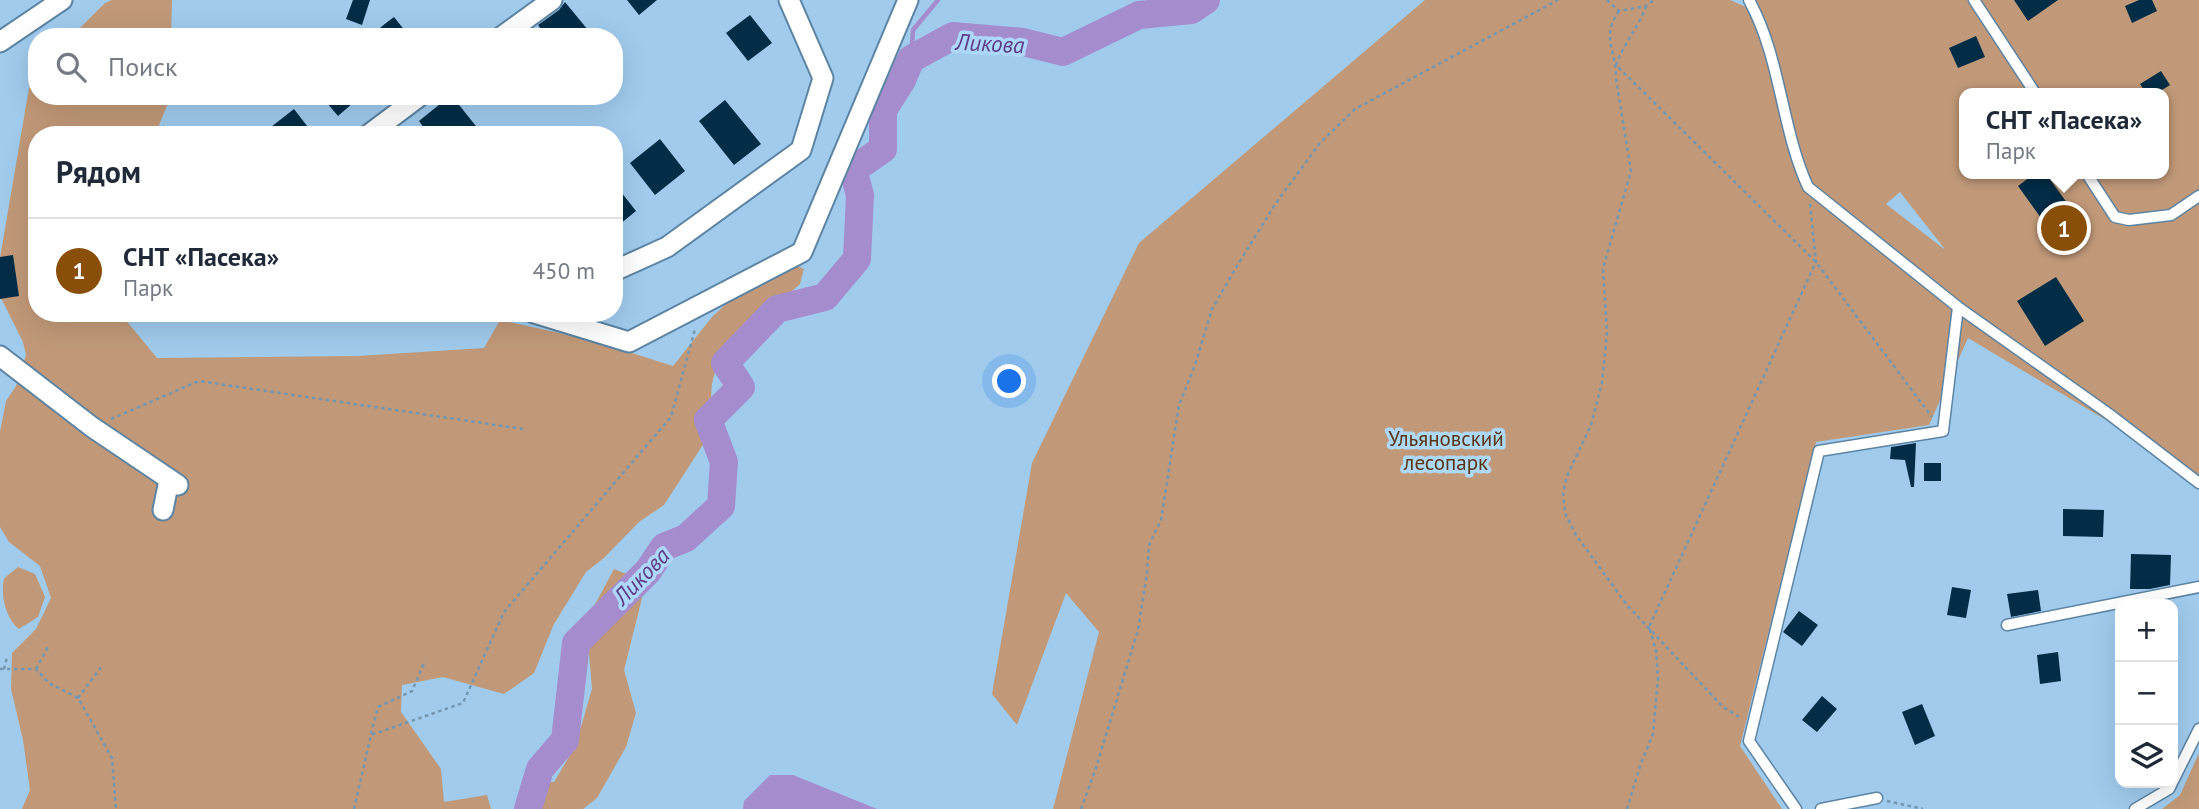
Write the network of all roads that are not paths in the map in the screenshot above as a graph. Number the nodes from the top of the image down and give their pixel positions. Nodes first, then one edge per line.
1 (62, 0) edge
2 (552, 0) edge
3 (789, 0) edge
4 (908, 0) edge
5 (1749, 0) edge
6 (1974, 0) edge
7 (513, 28) edge
8 (0, 43) edge
9 (2032, 88) edge
10 (408, 105) edge
11 (380, 126) edge
12 (2090, 179) edge
13 (2199, 196) edge
14 (623, 267) edge
15 (1958, 307) junction
16 (563, 322) edge
17 (0, 356) edge
18 (2199, 483) edge
19 (163, 510) dead end
20 (2199, 587) edge
21 (2007, 625) dead end
22 (2199, 729) edge
23 (2178, 770) edge
24 (2169, 788) edge
25 (1877, 798) road end
26 (1796, 809) edge
27 (1821, 809) edge
28 (2135, 809) edge

1 - 8 street
2 - 7 street
3 - 14 street
4 - 16 street
5 - 15 lane
6 - 9 lane
10 - 11 street
12 - 13 lane
15 - 18 lane
15 - 26 lane
17 - 19 street
20 - 21 lane
22 - 23 lane
24 - 28 lane
25 - 27 lane

